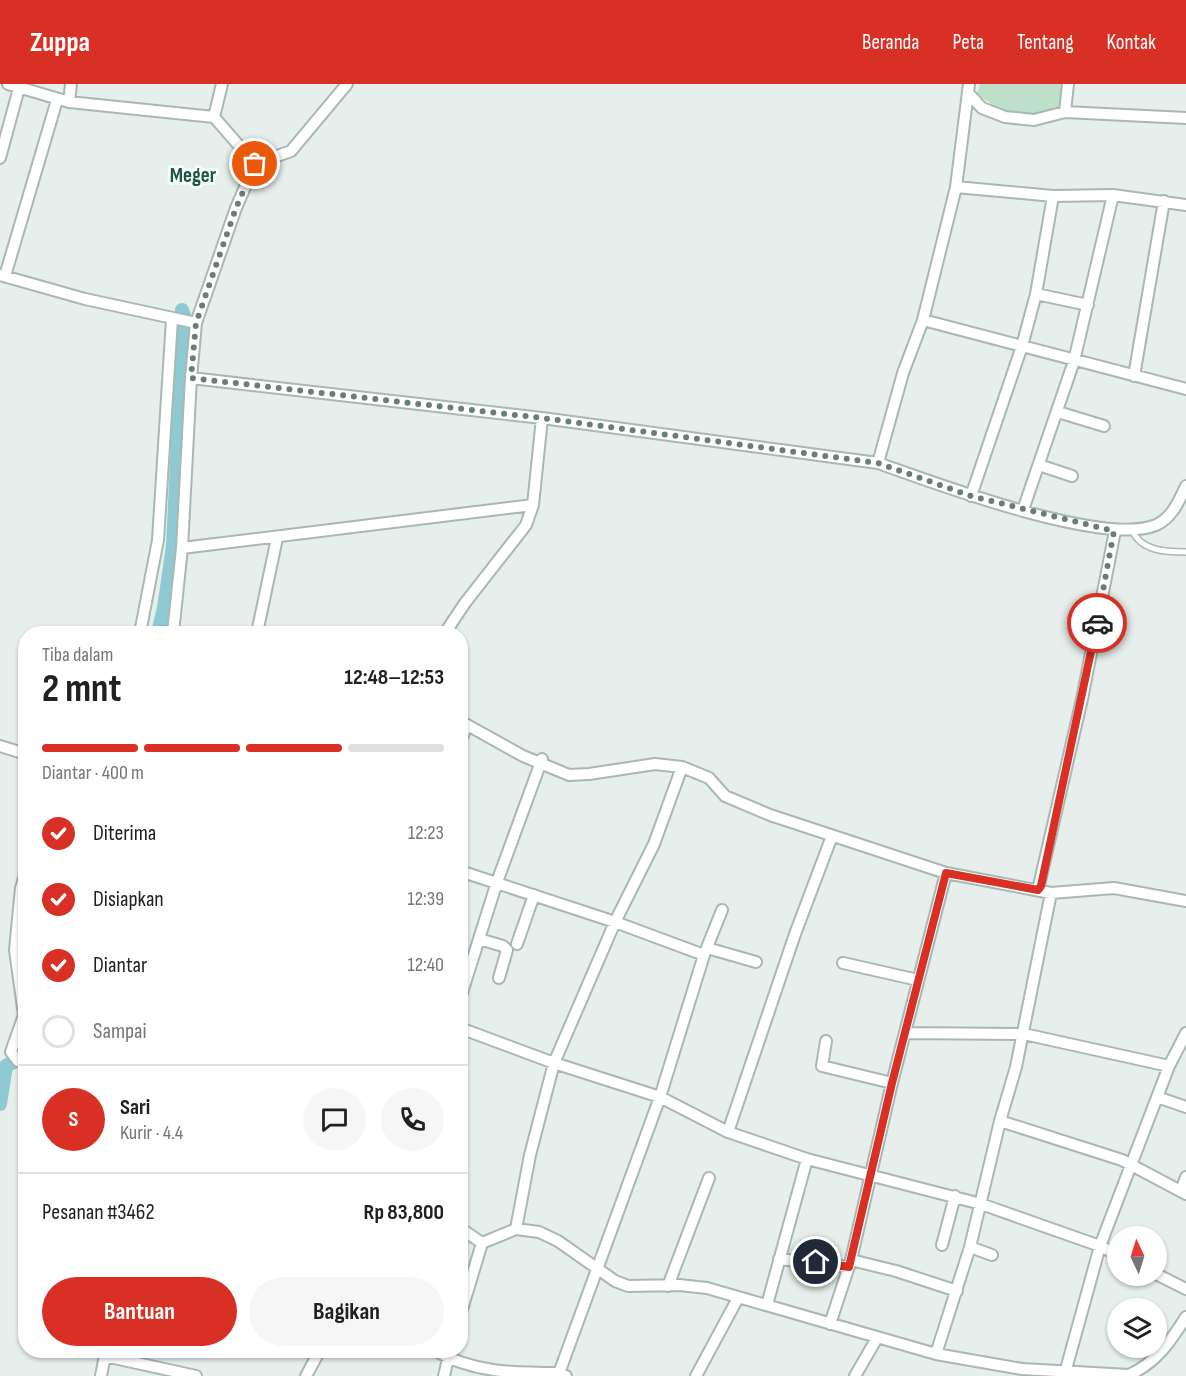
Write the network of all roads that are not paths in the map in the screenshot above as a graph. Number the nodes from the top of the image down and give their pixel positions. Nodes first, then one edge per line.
1 (8, 84) edge
2 (71, 84) edge
3 (222, 84) edge
4 (347, 84) edge
5 (1068, 84) edge
6 (20, 88) junction
7 (969, 89) edge
8 (57, 99) junction
9 (69, 102) junction
10 (1065, 112) junction
11 (214, 117) junction
12 (1186, 118) edge
13 (0, 158) edge
14 (255, 164) junction
15 (956, 187) junction
16 (1113, 195) junction
17 (1053, 196) junction
18 (1164, 201) junction
19 (1186, 205) edge
20 (2, 275) edge
21 (1036, 294) junction
22 (1088, 306) junction
23 (172, 319) junction
24 (923, 320) junction
25 (196, 323) junction
26 (1022, 346) junction
27 (1074, 361) junction
28 (1134, 376) junction
29 (191, 378) junction
30 (1186, 389) edge
31 (1058, 412) junction
32 (542, 418) junction
33 (1104, 426) dead end
34 (878, 463) junction
35 (1039, 465) junction
36 (1072, 476) dead end
37 (1186, 486) edge
38 (971, 496) junction
39 (533, 505) junction
40 (1023, 510) junction
41 (1132, 530) junction
42 (1114, 531) junction
43 (278, 538) junction
44 (182, 548) junction
45 (1186, 552) edge
46 (141, 626) edge
47 (174, 626) edge
48 (259, 626) edge
49 (450, 626) edge
50 (468, 725) edge
51 (0, 746) edge
52 (18, 752) edge
53 (541, 761) junction
54 (682, 767) junction
55 (832, 836) junction
56 (468, 873) edge
57 (946, 873) junction
58 (497, 882) junction
59 (1038, 890) junction
60 (1051, 893) junction
61 (534, 896) junction
62 (1186, 900) edge
63 (722, 910) dead end
64 (18, 911) edge
65 (615, 922) junction
66 (479, 939) junction
67 (517, 944) dead end
68 (706, 951) junction
69 (756, 962) dead end
70 (843, 963) dead end
71 (468, 974) edge
72 (499, 978) dead end
73 (918, 980) junction
74 (18, 983) edge
75 (468, 1031) edge
76 (18, 1032) edge
77 (1186, 1032) edge
78 (905, 1033) junction
79 (1024, 1034) junction
80 (826, 1041) dead end
81 (18, 1061) edge
82 (554, 1063) junction
83 (1169, 1066) junction
84 (892, 1083) junction
85 (660, 1097) junction
86 (1157, 1097) junction
87 (1186, 1107) edge
88 (1000, 1121) junction
89 (728, 1132) junction
90 (807, 1159) junction
91 (1132, 1165) junction
92 (871, 1175) junction
93 (1186, 1177) edge
94 (710, 1178) dead end
95 (1183, 1193) edge
96 (955, 1196) junction
97 (981, 1204) junction
98 (516, 1229) junction
99 (468, 1233) edge
100 (482, 1243) junction
101 (942, 1245) dead end
102 (1100, 1246) junction
103 (970, 1247) junction
104 (1107, 1250) edge
105 (992, 1255) dead end
106 (779, 1259) junction
107 (850, 1263) junction
108 (598, 1267) junction
109 (1167, 1280) edge
110 (668, 1286) junction
111 (468, 1289) edge
112 (1186, 1289) edge
113 (957, 1291) junction
114 (738, 1298) junction
115 (767, 1305) junction
116 (1186, 1317) edge
117 (830, 1324) junction
118 (877, 1338) junction
119 (936, 1354) junction
120 (104, 1358) edge
121 (125, 1358) edge
122 (316, 1358) edge
123 (448, 1358) edge
124 (459, 1358) edge
125 (1065, 1373) junction
126 (561, 1375) edge
127 (101, 1376) edge
128 (196, 1376) edge
129 (306, 1376) edge
130 (444, 1376) edge
131 (696, 1376) edge
132 (855, 1376) edge

1 - 6 street
2 - 9 street
3 - 11 street
4 - 14 street
5 - 10 street
6 - 8 street
6 - 13 street
7 - 10 street
7 - 15 street
8 - 9 street
8 - 20 street
9 - 11 street
10 - 12 street
11 - 14 street
14 - 25 street
15 - 17 street
15 - 24 street
16 - 17 street
16 - 18 street
16 - 22 street
17 - 21 street
18 - 19 street
18 - 28 street
20 - 23 street
21 - 22 street
21 - 26 street
22 - 27 street
23 - 25 street
23 - 46 street
24 - 26 street
24 - 34 street
25 - 29 street
26 - 27 street
26 - 38 street
27 - 28 street
27 - 31 street
28 - 30 street
29 - 32 street
29 - 44 street
31 - 33 street
31 - 35 street
32 - 34 street
32 - 39 street
34 - 38 street
35 - 36 street
35 - 40 street
37 - 41 street
38 - 40 street
39 - 43 street
39 - 49 street
40 - 42 street
41 - 42 street
41 - 45 lane
42 - 59 street
43 - 44 street
43 - 48 street
44 - 47 street
50 - 53 street
51 - 52 street
53 - 54 street
53 - 58 street
54 - 55 street
54 - 65 street
55 - 57 street
55 - 89 street
56 - 58 street
57 - 59 street
57 - 73 street
58 - 61 street
58 - 66 street
59 - 60 street
60 - 62 street
60 - 79 street
61 - 65 street
61 - 67 street
63 - 68 street
64 - 74 street
65 - 68 street
65 - 82 street
66 - 71 street
66 - 72 street
68 - 69 street
68 - 85 street
70 - 73 street
73 - 78 street
75 - 82 street
76 - 81 street
77 - 83 street
78 - 79 street
78 - 84 street
79 - 83 street
79 - 88 street
80 - 84 street
82 - 85 street
82 - 98 street
83 - 86 street
84 - 92 street
85 - 89 street
85 - 108 street
86 - 87 street
86 - 91 street
88 - 91 street
88 - 97 street
89 - 90 street
90 - 92 street
90 - 106 street
91 - 95 street
91 - 102 street
92 - 96 street
92 - 107 street
93 - 95 street
94 - 110 street
96 - 97 street
96 - 101 street
97 - 102 street
97 - 103 street
98 - 100 street
98 - 108 street
99 - 100 street
100 - 111 street
102 - 104 street
102 - 125 street
103 - 105 street
103 - 113 street
106 - 107 street
106 - 115 street
107 - 113 street
107 - 117 street
108 - 110 street
108 - 126 street
109 - 112 street
110 - 114 street
113 - 119 street
114 - 115 street
114 - 131 street
115 - 117 street
116 - 125 street
117 - 118 street
118 - 119 street
118 - 132 street
119 - 125 street
120 - 127 street
121 - 128 street
122 - 129 street
123 - 130 street
124 - 126 street

